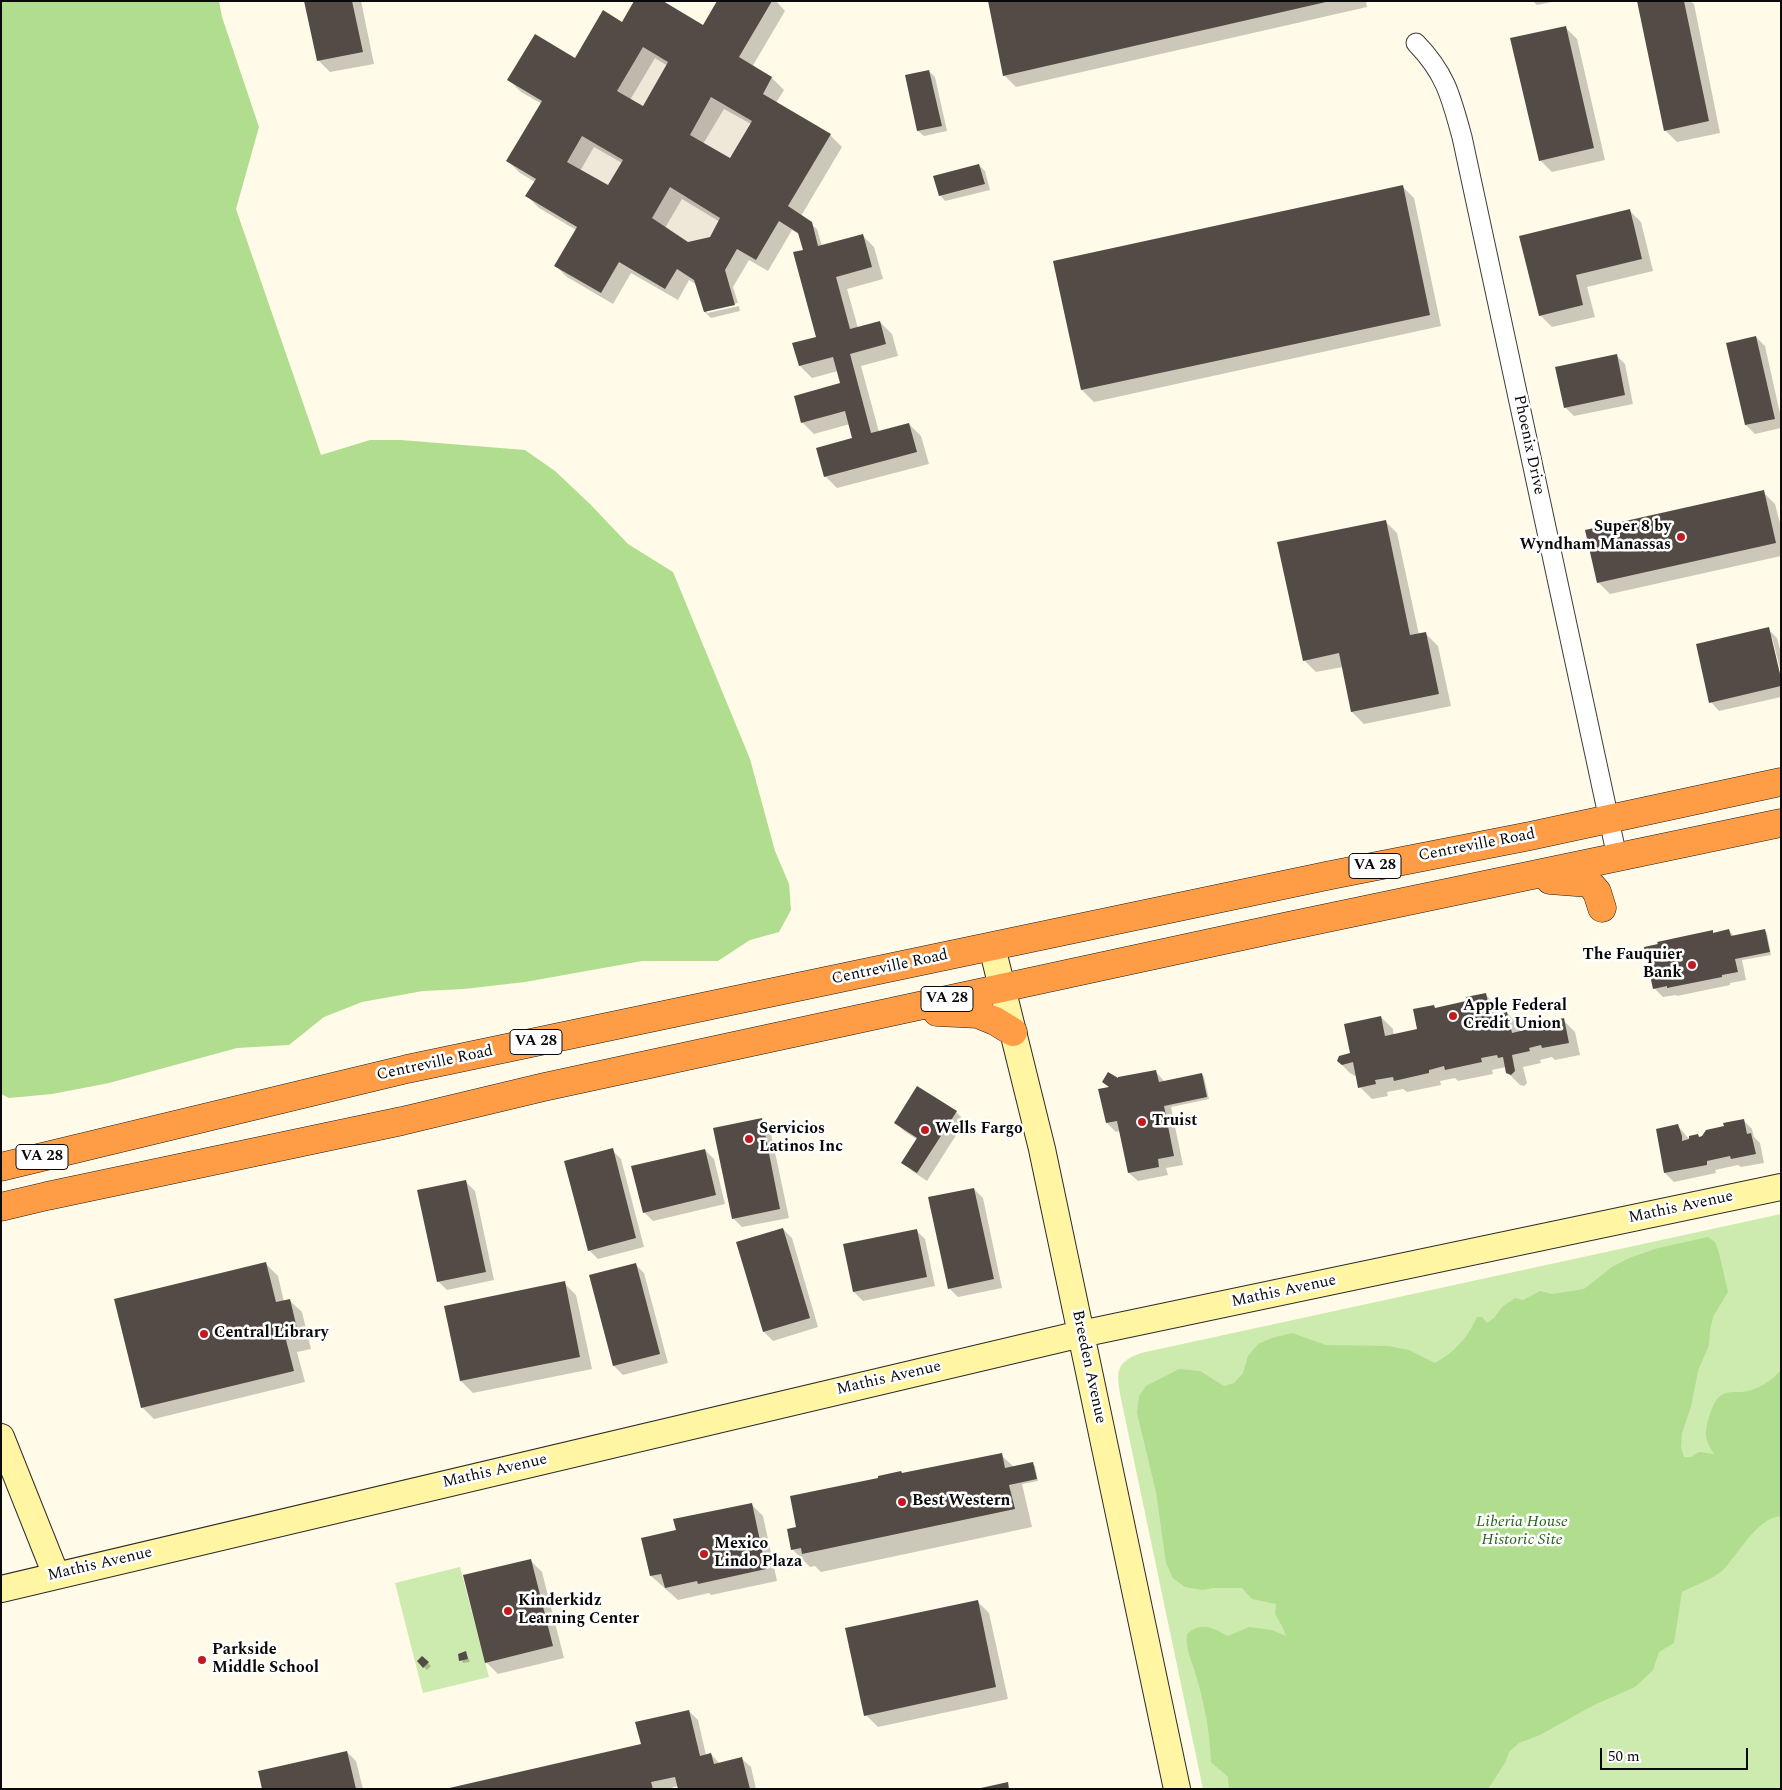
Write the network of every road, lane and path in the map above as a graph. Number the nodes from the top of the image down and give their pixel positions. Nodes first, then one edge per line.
1 (1416, 43) dead end
2 (1781, 782) edge
3 (1609, 818) junction
4 (1781, 823) edge
5 (1617, 856) junction
6 (1522, 876) junction
7 (1602, 908) dead end
8 (992, 947) junction
9 (1003, 987) junction
10 (891, 1012) junction
11 (1013, 1032) junction
12 (1, 1167) edge
13 (1781, 1187) edge
14 (1, 1208) edge
15 (1081, 1334) junction
16 (1, 1437) edge
17 (56, 1575) junction
18 (1, 1589) edge
19 (1177, 1789) edge

1 - 3 street, Phoenix Drive
2 - 3 highway, Centreville Road / VA 28
3 - 5 street, Phoenix Drive
3 - 8 highway, Centreville Road / VA 28
4 - 5 highway, VA 28
5 - 6 highway, VA 28
6 - 7 highway
6 - 9 highway, VA 28
8 - 9 street, Breeden Avenue
8 - 12 highway, Centreville Road / VA 28
9 - 10 highway, VA 28
9 - 11 street, Breeden Avenue
10 - 11 highway
10 - 14 highway, VA 28
11 - 15 street, Breeden Avenue
13 - 15 street, Mathis Avenue
15 - 17 street, Mathis Avenue
15 - 19 street, Breeden Avenue
16 - 17 street
17 - 18 street, Mathis Avenue

